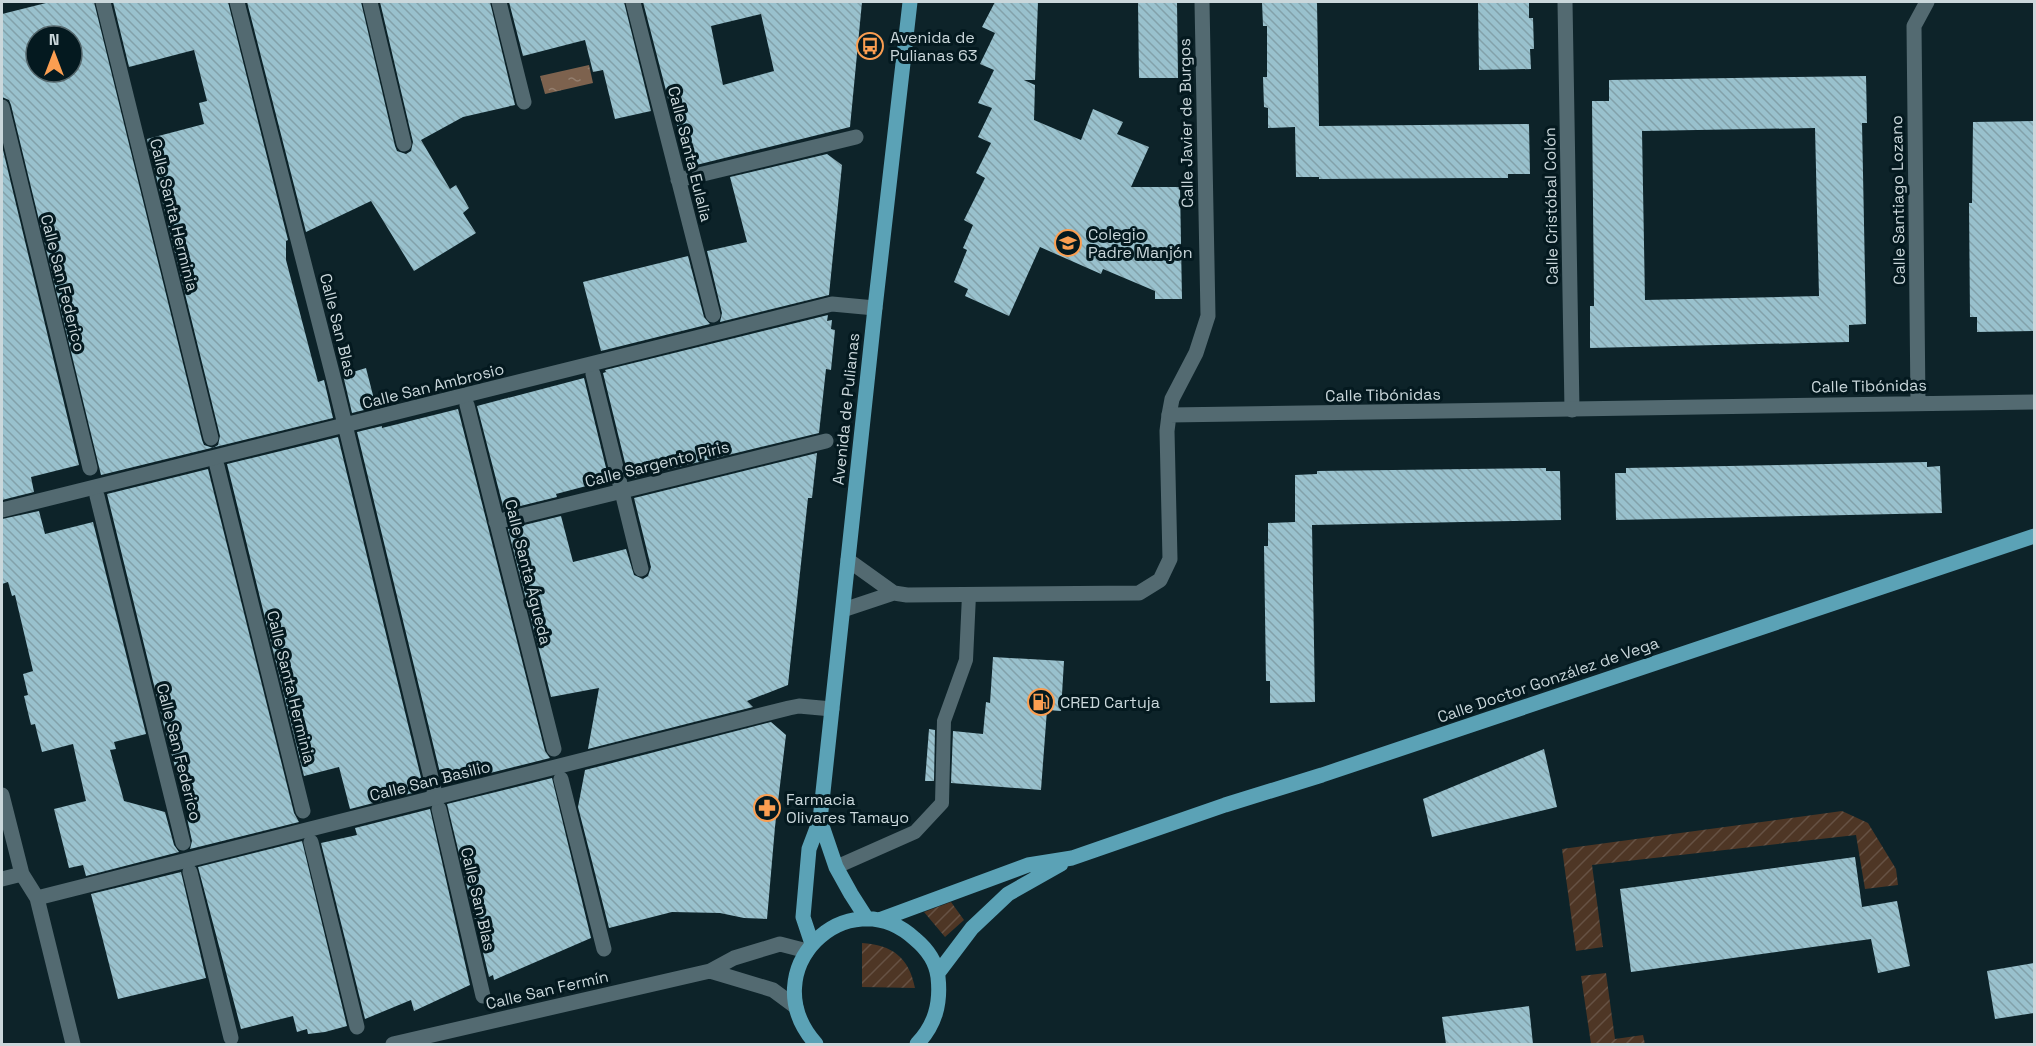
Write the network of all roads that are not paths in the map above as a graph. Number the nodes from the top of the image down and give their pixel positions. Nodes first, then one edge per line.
1 (103, 2) edge
2 (237, 2) edge
3 (370, 2) edge
4 (499, 2) edge
5 (633, 2) edge
6 (910, 2) edge
7 (1202, 2) edge
8 (1565, 2) edge
9 (1927, 2) edge
10 (524, 102) dead end
11 (2, 107) edge
12 (856, 137) dead end
13 (404, 144) dead end
14 (678, 180) junction
15 (875, 308) junction
16 (712, 315) dead end
17 (593, 374) dead end
18 (1918, 402) junction
19 (2034, 402) edge
20 (467, 405) dead end
21 (1572, 410) junction
22 (1169, 415) junction
23 (345, 426) junction
24 (211, 438) dead end
25 (826, 441) dead end
26 (217, 466) dead end
27 (90, 468) dead end
28 (622, 491) junction
29 (97, 496) dead end
30 (2, 510) edge
31 (496, 522) junction
32 (2034, 536) edge
33 (848, 560) junction
34 (641, 569) dead end
35 (894, 594) junction
36 (969, 595) junction
37 (843, 610) junction
38 (832, 709) junction
39 (554, 749) dead end
40 (561, 779) dead end
41 (2, 795) edge
42 (437, 804) junction
43 (303, 812) dead end
44 (820, 820) junction
45 (311, 842) dead end
46 (183, 843) dead end
47 (1072, 858) junction
48 (836, 867) junction
49 (190, 872) dead end
50 (22, 874) junction
51 (2, 879) edge
52 (37, 898) junction
53 (873, 919) junction
54 (810, 947) junction
55 (604, 949) dead end
56 (710, 971) junction
57 (938, 973) junction
58 (483, 996) dead end
59 (795, 1007) junction
60 (357, 1027) dead end
61 (805, 1037) edge
62 (231, 1038) dead end
63 (73, 1044) edge
64 (393, 1044) edge
65 (816, 1044) edge
66 (917, 1044) edge

1 - 24 street, Calle Santa Herminia
2 - 23 street, Calle San Blas
3 - 13 street
4 - 10 street
5 - 14 street, Calle Santa Eulalia
6 - 15 main road, Avenida de Pulianas
7 - 22 street, Calle Javier de Burgos
8 - 21 street, Calle Cristóbal Colón
9 - 18 street, Calle Santiago Lozano
11 - 27 street, Calle San Federico
12 - 14 street
14 - 16 street, Calle Santa Eulalia
15 - 23 street, Calle San Ambrosio
15 - 33 main road, Avenida de Pulianas
17 - 28 street
18 - 19 street, Calle Tibónidas
18 - 21 street, Calle Tibónidas
20 - 31 street, Calle Santa Águeda
21 - 22 street, Calle Tibónidas
22 - 36 street
23 - 30 street, Calle San Ambrosio
23 - 42 street, Calle San Blas
25 - 28 street, Calle Sargento Piris
26 - 43 street, Calle Santa Herminia
28 - 31 street, Calle Sargento Piris
28 - 34 street
29 - 46 street, Calle San Federico
31 - 39 street, Calle Santa Águeda
32 - 47 main road, Calle Doctor González de Vega
33 - 35 street
33 - 37 main road, Avenida de Pulianas
35 - 36 street
35 - 37 street
36 - 48 lane
37 - 38 main road, Avenida de Pulianas
38 - 42 street, Calle San Basilio
38 - 44 main road, Avenida de Pulianas
40 - 55 street
41 - 50 street
42 - 52 street, Calle San Basilio
42 - 58 street, Calle San Blas
44 - 48 main road, Avenida de Pulianas
44 - 54 main road, Avenida de Pulianas
45 - 60 street
47 - 53 main road, Calle Doctor González de Vega
47 - 57 main road, Calle Doctor González de Vega
48 - 53 main road, Avenida de Pulianas
49 - 62 street
50 - 51 street
50 - 52 street
52 - 63 street
53 - 54 main road, Calle Doctor González de Vega
53 - 57 main road
54 - 56 street, Calle San Fermín
54 - 59 main road
56 - 59 street, Calle San Fermín
56 - 64 street, Calle San Fermín
57 - 66 main road
59 - 61 main road
61 - 65 main road

